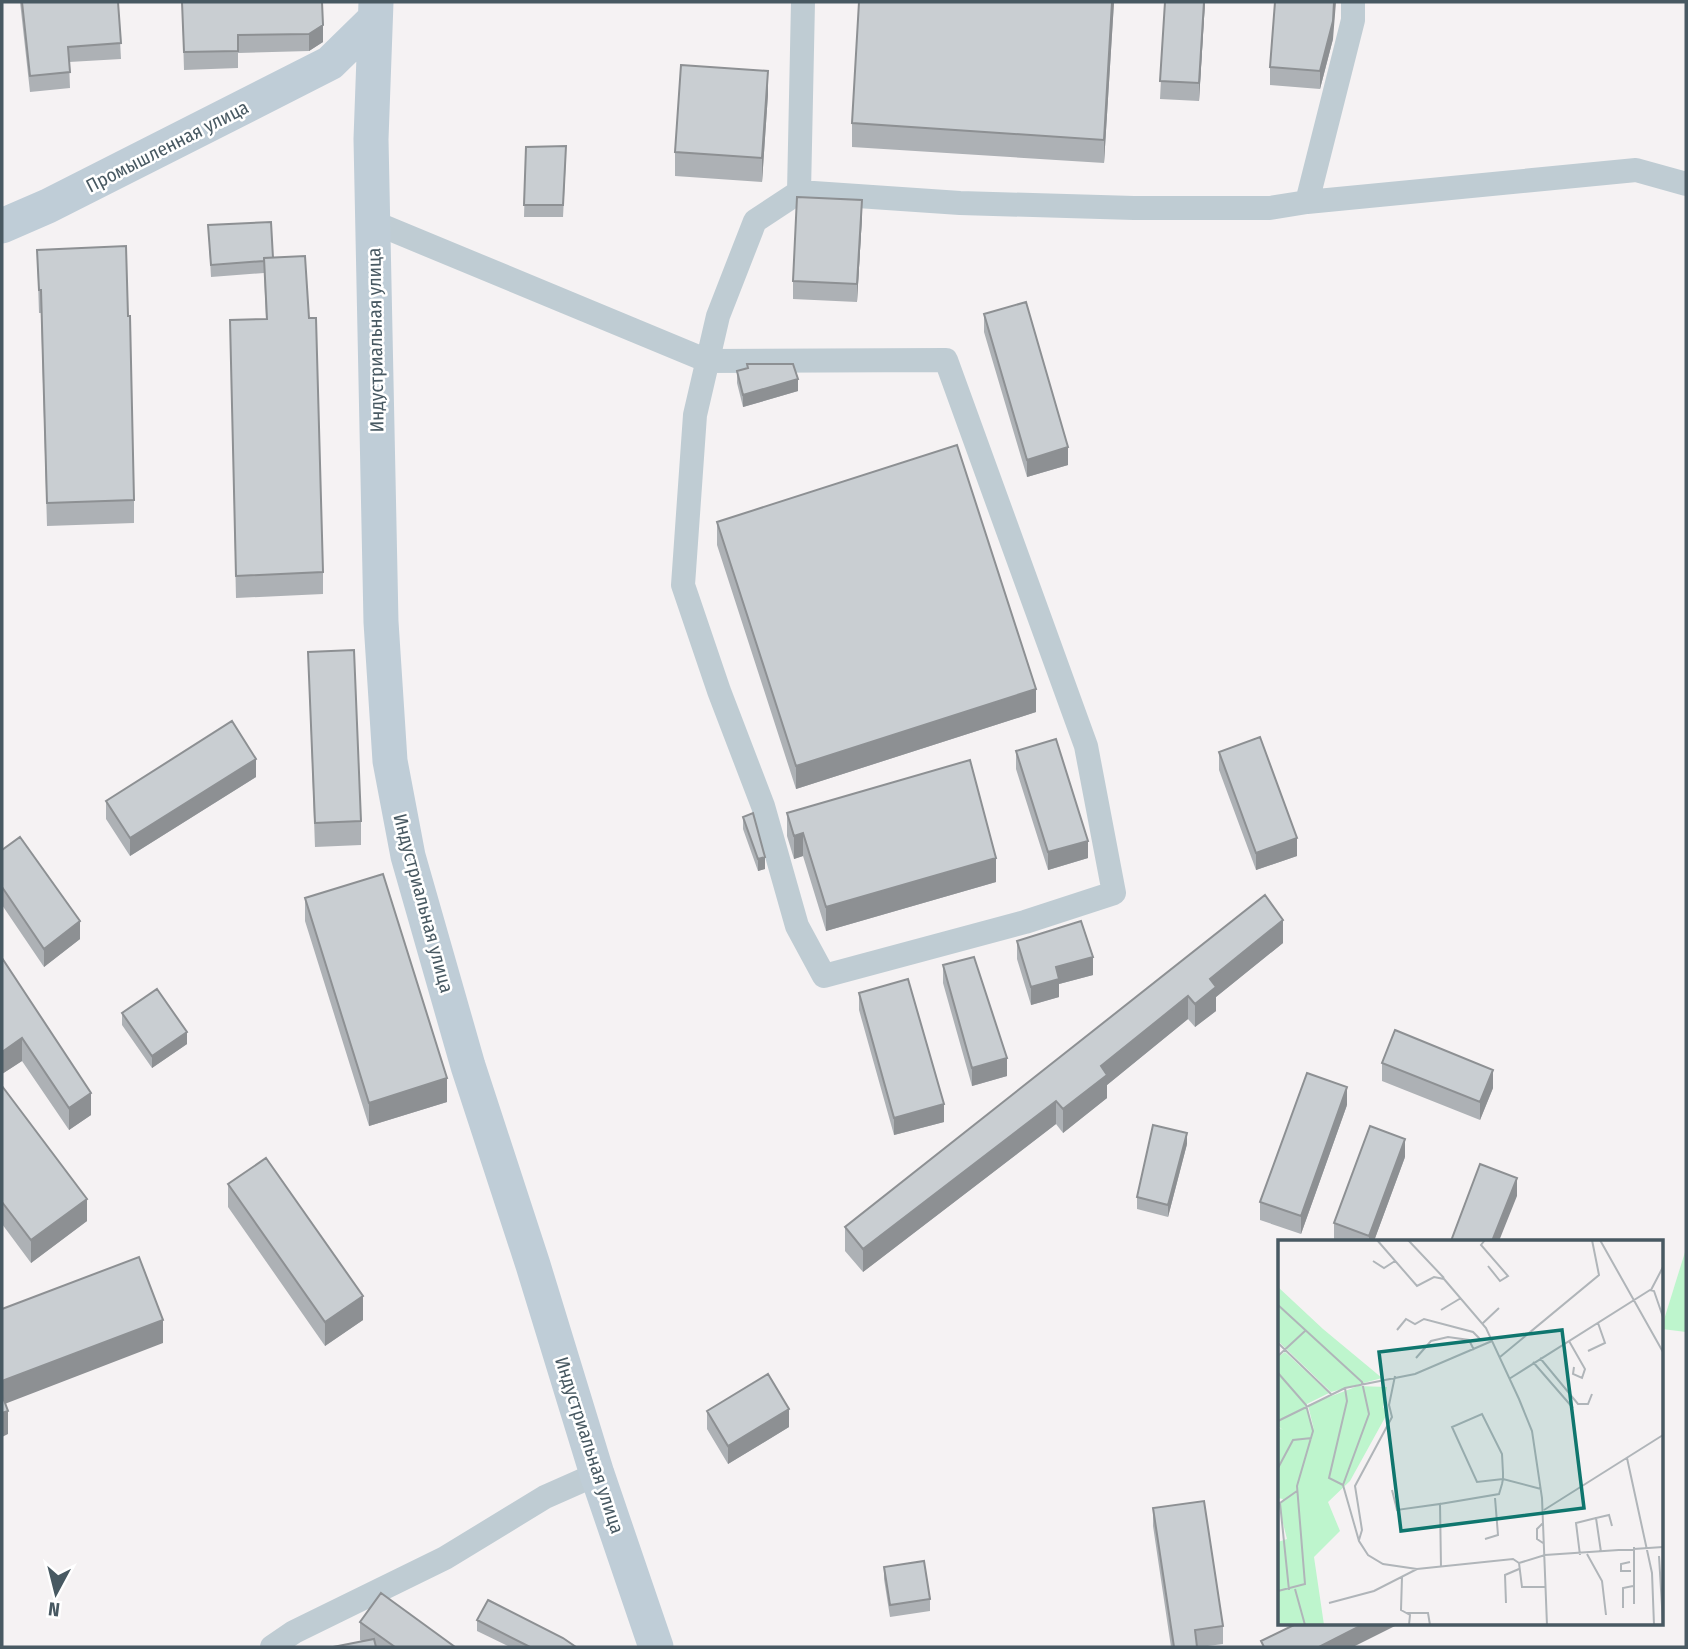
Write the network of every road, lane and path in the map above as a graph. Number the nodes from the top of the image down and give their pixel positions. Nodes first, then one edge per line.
1 (803, 2) edge
2 (1353, 2) edge
3 (376, 10) edge
4 (330, 63) junction
5 (371, 139) junction
6 (1686, 184) edge
7 (799, 192) junction
8 (1307, 202) junction
9 (373, 222) junction
10 (2, 226) edge
11 (708, 361) junction
12 (597, 1474) junction
13 (272, 1647) edge
14 (656, 1647) edge

1 - 7 street
2 - 8 street
3 - 4 main road, Промышленная улица
3 - 5 main road, Индустриальная улица
4 - 5 main road
4 - 10 main road, Промышленная улица
5 - 9 main road, Индустриальная улица
6 - 8 street
7 - 8 street
7 - 11 street
9 - 11 street
9 - 12 main road, Индустриальная улица
11 - 11 street
12 - 13 street
12 - 14 main road, Индустриальная улица

